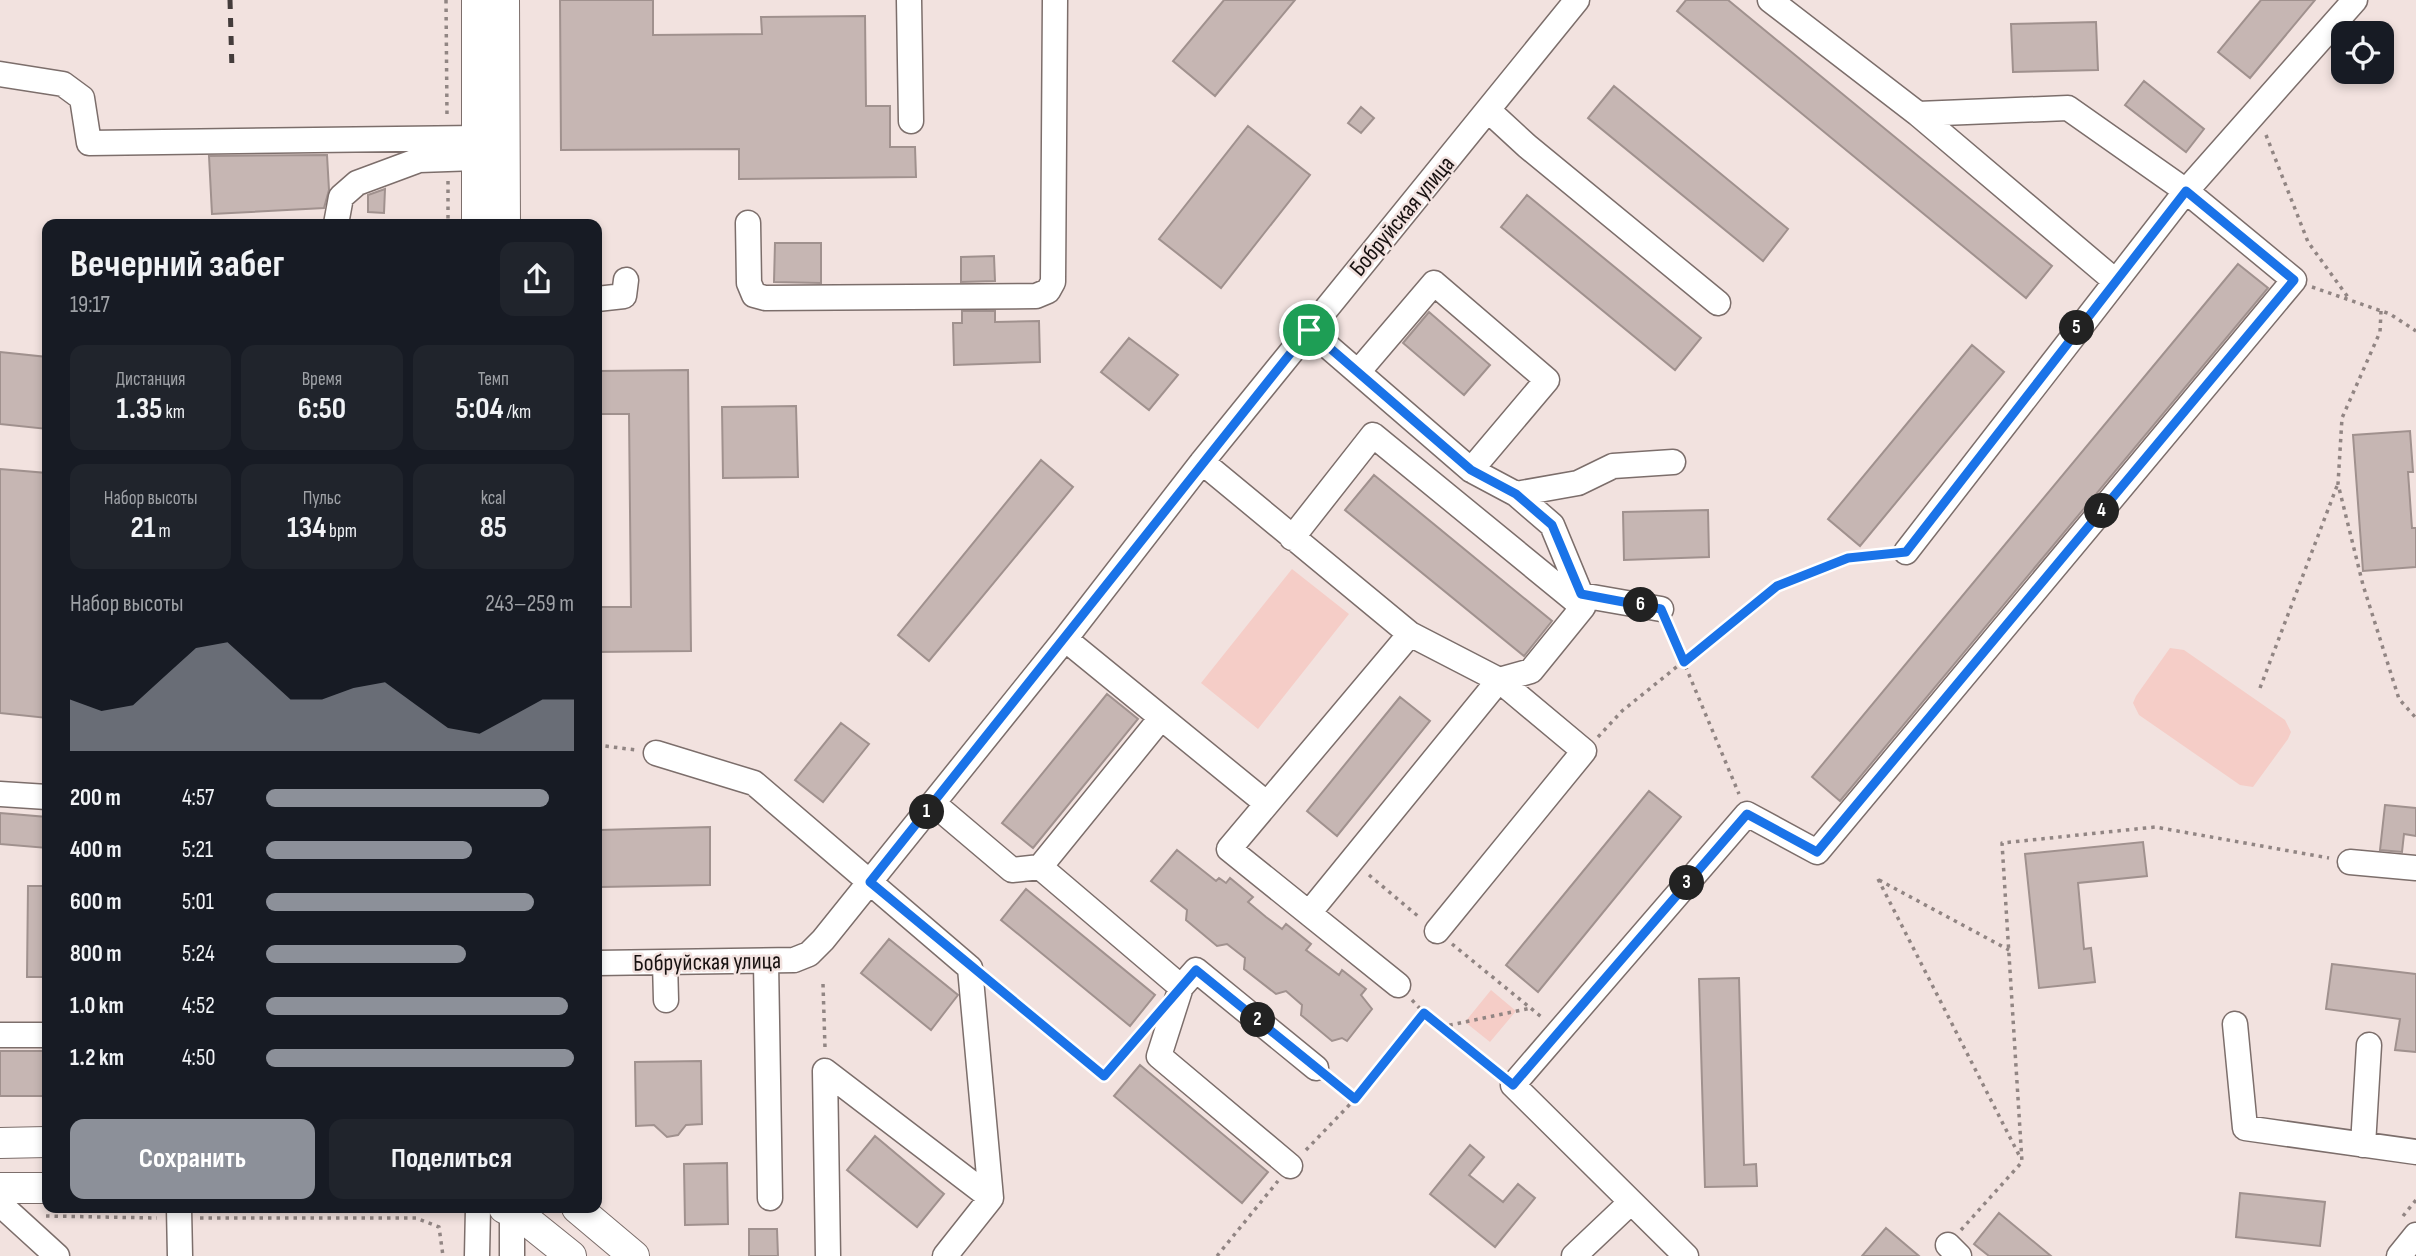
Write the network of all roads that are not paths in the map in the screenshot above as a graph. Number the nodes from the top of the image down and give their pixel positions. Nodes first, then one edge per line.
1 (477, 0) edge
2 (504, 0) edge
3 (909, 0) edge
4 (1055, 0) edge
5 (1577, 0) edge
6 (1770, 0) edge
7 (2355, 0) edge
8 (0, 74) edge
9 (1489, 111) junction
10 (1918, 114) junction
11 (911, 121) dead end
12 (477, 148) junction
13 (2186, 191) junction
14 (337, 219) edge
15 (477, 219) edge
16 (505, 219) edge
17 (748, 223) dead end
18 (626, 279) dead end
19 (2114, 280) junction
20 (602, 298) edge
21 (1718, 303) dead end
22 (1309, 330) junction
23 (1358, 372) junction
24 (1202, 461) junction
25 (1673, 462) dead end
26 (1471, 470) junction
27 (1516, 494) junction
28 (1292, 538) junction
29 (1906, 552) road end
30 (1661, 609) road end
31 (1410, 634) junction
32 (1065, 639) junction
33 (1499, 680) junction
34 (1161, 718) junction
35 (656, 753) road end
36 (0, 794) edge
37 (42, 797) edge
38 (1266, 803) junction
39 (934, 804) junction
40 (2350, 862) road end
41 (1040, 867) junction
42 (2416, 868) edge
43 (870, 882) junction
44 (1309, 913) junction
45 (1437, 931) dead end
46 (665, 962) junction
47 (766, 962) junction
48 (602, 963) edge
49 (1398, 985) dead end
50 (1181, 988) junction
51 (666, 1000) dead end
52 (2235, 1024) dead end
53 (0, 1035) edge
54 (42, 1035) edge
55 (2369, 1045) dead end
56 (1316, 1068) road end
57 (42, 1142) edge
58 (0, 1143) edge
59 (2364, 1144) junction
60 (2416, 1152) edge
61 (1290, 1166) road end
62 (0, 1188) edge
63 (42, 1188) edge
64 (770, 1198) dead end
65 (991, 1199) junction
66 (1630, 1203) junction
67 (6, 1210) edge
68 (179, 1213) edge
69 (478, 1213) edge
70 (509, 1213) edge
71 (514, 1213) edge
72 (583, 1213) edge
73 (2416, 1235) edge
74 (57, 1256) edge
75 (180, 1256) edge
76 (477, 1256) edge
77 (512, 1256) edge
78 (571, 1256) edge
79 (635, 1256) edge
80 (828, 1256) edge
81 (945, 1256) edge
82 (1574, 1256) edge
83 (1686, 1256) edge
84 (2399, 1256) edge

1 - 12 main road
2 - 16 main road
3 - 11 street
4 - 17 street
5 - 9 street, Бобруйская улица
6 - 10 street
7 - 13 street
8 - 12 street
9 - 21 street
9 - 22 street, Бобруйская улица
10 - 13 street
10 - 19 street
12 - 14 street
12 - 15 main road
13 - 19 street
13 - 66 street
18 - 20 street
19 - 29 street
22 - 23 street
22 - 24 street, Бобруйская улица
23 - 26 street
23 - 26 street
24 - 28 street
24 - 32 street, Бобруйская улица
25 - 27 street
26 - 27 street
27 - 30 street
28 - 31 street
28 - 33 street
31 - 33 street
31 - 38 street
32 - 34 street
32 - 39 street, Бобруйская улица
33 - 44 street
33 - 45 street
34 - 38 street
34 - 41 street
35 - 43 street
36 - 37 street
38 - 44 street
39 - 41 street
39 - 43 street, Бобруйская улица
40 - 42 street
41 - 50 street
43 - 47 street, Бобруйская улица
43 - 65 street
44 - 49 street
46 - 47 street, Бобруйская улица
46 - 48 street, Бобруйская улица
46 - 51 street
47 - 64 street
50 - 56 street
50 - 61 street
52 - 59 street
53 - 54 street
55 - 59 street
57 - 58 main road
59 - 60 street
62 - 63 main road
65 - 80 street
65 - 81 street
66 - 82 street
66 - 83 street
67 - 74 street
68 - 75 street
69 - 76 street
70 - 77 street
71 - 78 main road
72 - 79 main road
73 - 84 street

